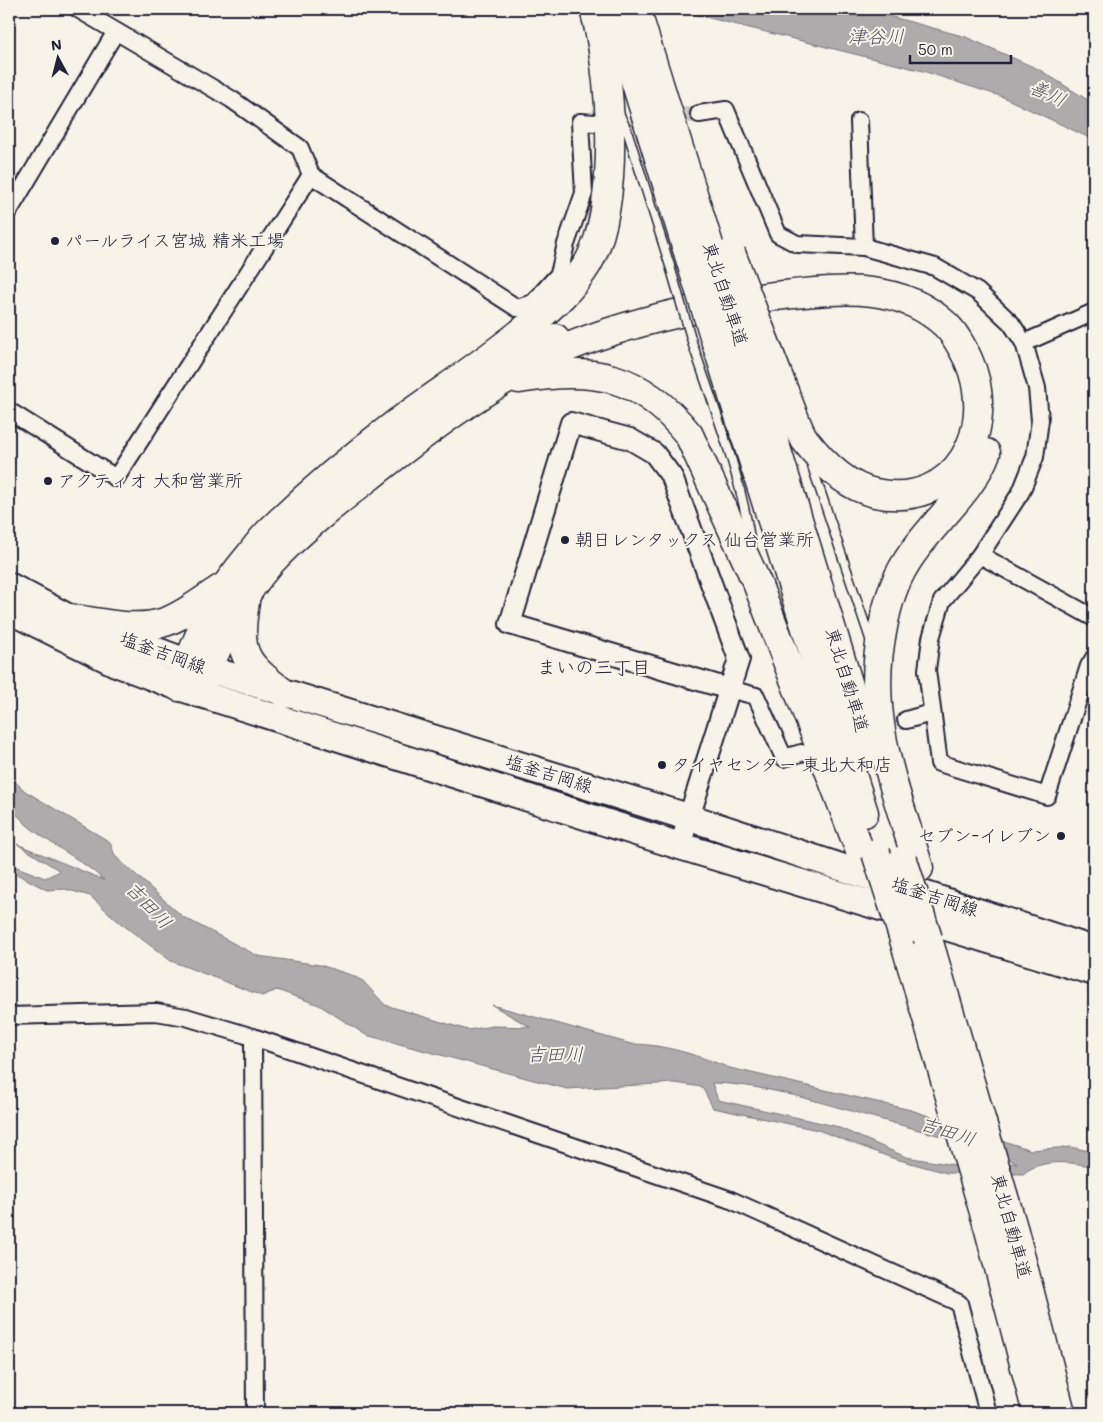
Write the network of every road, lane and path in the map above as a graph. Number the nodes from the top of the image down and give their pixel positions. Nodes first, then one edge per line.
1 (78, 9) edge
2 (636, 9) edge
3 (614, 22) edge
4 (115, 33) junction
5 (606, 85) junction
6 (699, 114) tunnel mouth
7 (859, 121) dead end
8 (596, 123) tunnel mouth
9 (311, 175) junction
10 (14, 192) edge
11 (9, 211) edge
12 (864, 247) junction
13 (702, 260) junction
14 (1094, 312) edge
15 (727, 338) junction
16 (1024, 342) junction
17 (495, 371) junction
18 (9, 411) edge
19 (803, 438) junction
20 (980, 554) junction
21 (757, 583) junction
22 (9, 586) edge
23 (236, 590) junction
24 (9, 610) edge
25 (69, 618) junction
26 (1094, 618) edge
27 (876, 658) junction
28 (1094, 658) edge
29 (193, 678) junction
30 (729, 689) junction
31 (285, 694) junction
32 (931, 713) junction
33 (906, 720) dead end
34 (801, 753) dead end
35 (688, 817) junction
36 (680, 846) junction
37 (868, 852) junction
38 (911, 864) junction
39 (1094, 950) edge
40 (1094, 972) edge
41 (9, 1016) edge
42 (253, 1038) junction
43 (1001, 1229) junction
44 (255, 1413) edge
45 (988, 1413) edge
46 (1037, 1413) edge
47 (1061, 1413) edge

1 - 4 street
2 - 3 highway, 東北自動車道
3 - 5 highway
3 - 13 highway, 東北自動車道
3 - 13 highway
4 - 9 street
4 - 10 street
5 - 13 lane
5 - 17 highway
6 - 12 street
7 - 12 street
8 - 9 street
9 - 18 street
10 - 11 street
12 - 16 street
13 - 15 highway, 東北自動車道, bridge
13 - 15 highway, bridge
14 - 16 street
15 - 19 highway
15 - 21 lane
15 - 37 highway, 東北自動車道
15 - 38 highway, 東北自動車道
16 - 20 street
17 - 19 highway
17 - 21 highway
17 - 23 highway
17 - 27 highway
19 - 27 lane
20 - 26 street
20 - 32 street
21 - 37 highway
22 - 25 main road, 塩釜吉岡線
23 - 25 highway
23 - 29 highway
23 - 31 highway
24 - 29 main road, 塩釜吉岡線
25 - 29 main road, 塩釜吉岡線
27 - 38 highway
28 - 32 street
29 - 31 main road, 塩釜吉岡線
29 - 36 main road, 塩釜吉岡線
30 - 30 street
30 - 34 street
30 - 35 street
31 - 35 main road, 塩釜吉岡線
32 - 33 street
35 - 36 street
35 - 39 main road, 塩釜吉岡線
36 - 40 main road, 塩釜吉岡線
37 - 43 highway, 東北自動車道, bridge
38 - 43 highway, 東北自動車道, bridge
41 - 42 street
42 - 44 street
42 - 45 street
43 - 46 highway, 東北自動車道
43 - 47 highway, 東北自動車道

